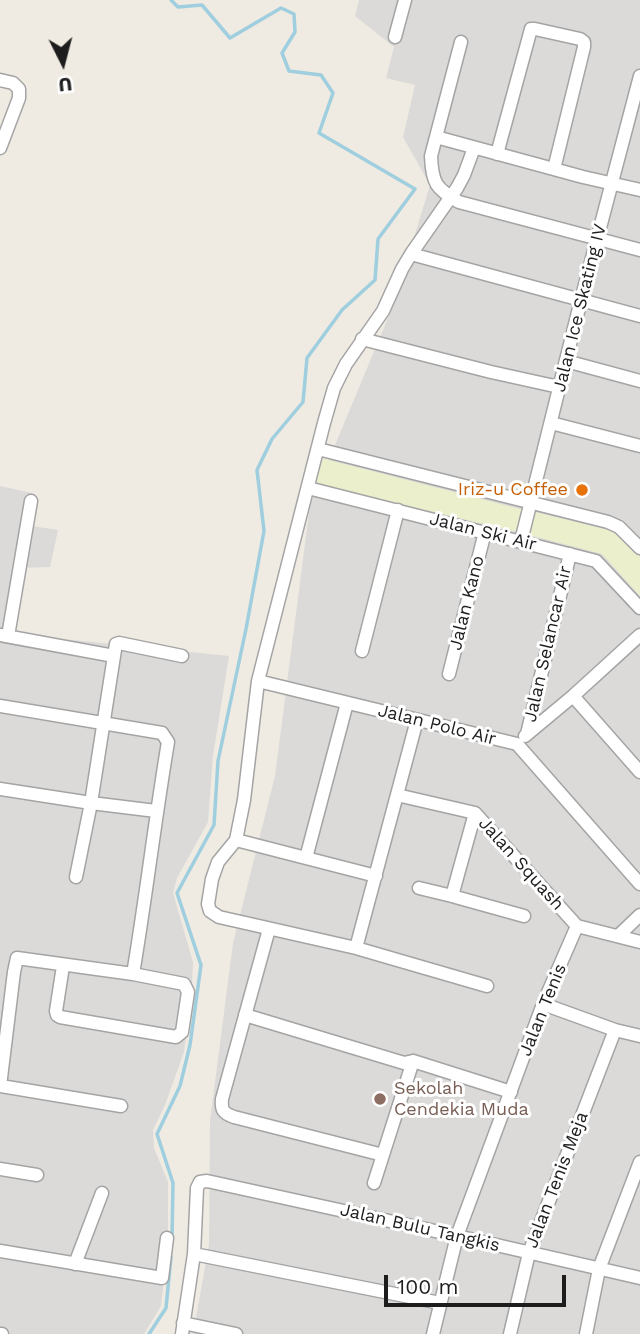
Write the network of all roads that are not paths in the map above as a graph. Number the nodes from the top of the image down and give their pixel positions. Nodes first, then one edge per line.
1 (405, 0) edge
2 (396, 37) dead end
3 (461, 42) dead end
4 (640, 76) edge
5 (0, 80) edge
6 (627, 128) junction
7 (640, 132) edge
8 (436, 137) junction
9 (0, 148) edge
10 (474, 148) junction
11 (497, 154) junction
12 (554, 169) junction
13 (612, 184) junction
14 (640, 190) edge
15 (451, 197) junction
16 (597, 239) junction
17 (640, 250) edge
18 (411, 254) junction
19 (581, 300) junction
20 (640, 316) edge
21 (362, 339) junction
22 (566, 361) junction
23 (640, 381) edge
24 (559, 387) junction
25 (551, 423) junction
26 (640, 446) edge
27 (318, 449) junction
28 (308, 488) junction
29 (31, 501) dead end
30 (531, 504) junction
31 (398, 510) junction
32 (485, 532) junction
33 (521, 541) junction
34 (640, 548) edge
35 (570, 554) junction
36 (640, 608) edge
37 (4, 635) edge
38 (640, 635) edge
39 (362, 651) dead end
40 (114, 656) junction
41 (182, 656) dead end
42 (449, 674) dead end
43 (258, 681) junction
44 (573, 696) junction
45 (347, 703) junction
46 (0, 706) edge
47 (417, 720) junction
48 (103, 723) junction
49 (527, 734) junction
50 (517, 744) junction
51 (640, 772) edge
52 (0, 789) edge
53 (397, 796) junction
54 (91, 803) junction
55 (156, 811) junction
56 (475, 813) junction
57 (236, 840) junction
58 (306, 858) junction
59 (376, 876) junction
60 (76, 877) dead end
61 (640, 884) edge
62 (419, 888) dead end
63 (452, 896) junction
64 (640, 915) edge
65 (524, 916) dead end
66 (577, 926) junction
67 (269, 929) junction
68 (618, 936) junction
69 (640, 942) edge
70 (356, 948) junction
71 (63, 966) junction
72 (133, 974) junction
73 (487, 986) dead end
74 (543, 1004) junction
75 (245, 1015) junction
76 (615, 1030) junction
77 (640, 1036) edge
78 (409, 1064) junction
79 (0, 1086) edge
80 (509, 1096) junction
81 (121, 1106) dead end
82 (383, 1155) junction
83 (640, 1162) edge
84 (0, 1169) edge
85 (37, 1175) dead end
86 (374, 1184) dead end
87 (102, 1193) dead end
88 (457, 1236) junction
89 (167, 1238) dead end
90 (0, 1251) edge
91 (529, 1253) junction
92 (194, 1254) junction
93 (75, 1264) junction
94 (599, 1269) junction
95 (640, 1278) edge
96 (440, 1303) junction
97 (183, 1329) edge
98 (590, 1333) edge
99 (236, 1334) edge
100 (433, 1334) edge
101 (510, 1334) edge

1 - 2 street
3 - 8 street
4 - 6 street, Jalan Ice Skating IV
5 - 9 street
6 - 7 street
6 - 13 street, Jalan Ice Skating IV
8 - 10 street
8 - 15 street
10 - 11 street
10 - 15 street
11 - 12 street
11 - 12 street
12 - 13 street
13 - 14 street
13 - 16 street, Jalan Ice Skating IV
15 - 16 street
15 - 18 street
16 - 17 street
16 - 19 street, Jalan Ice Skating IV
18 - 19 street
18 - 21 street
19 - 20 street
19 - 22 street, Jalan Ice Skating IV
21 - 24 street
21 - 27 street
22 - 23 street
22 - 24 street, Jalan Ice Skating IV
24 - 25 street, Jalan Ice Skating IV
25 - 26 street
25 - 30 street, Jalan Ice Skating IV
27 - 28 street
27 - 30 street
28 - 31 street, Jalan Ski Air
28 - 43 street
29 - 37 street
30 - 33 street, Jalan Ice Skating IV
30 - 34 street
31 - 32 street, Jalan Ski Air
31 - 39 street
32 - 33 street, Jalan Ski Air
32 - 42 street, Jalan Kano
33 - 35 street, Jalan Ski Air
35 - 36 street, Jalan Ski Air
35 - 49 street, Jalan Selancar Air
37 - 40 street
38 - 44 street
40 - 41 street
40 - 48 street
43 - 45 street, Jalan Polo Air
43 - 57 street
44 - 49 street
44 - 51 street
45 - 47 street, Jalan Polo Air
45 - 58 street
46 - 48 street
47 - 50 street, Jalan Polo Air
47 - 53 street
48 - 54 street
48 - 55 street
49 - 50 street
50 - 61 street, Jalan Polo Air
52 - 54 street
53 - 56 street, Jalan Squash
53 - 59 street
54 - 55 street
54 - 60 street
55 - 72 street
56 - 63 street
56 - 66 street, Jalan Squash
57 - 58 street
57 - 67 street
58 - 59 street
59 - 70 street
62 - 63 street
63 - 65 street
64 - 68 street
66 - 68 street, Jalan Squash
66 - 74 street, Jalan Tenis
67 - 70 street
67 - 75 street
68 - 69 street, Jalan Squash
70 - 73 street
71 - 72 street
71 - 72 street
71 - 79 street
74 - 76 street
74 - 80 street, Jalan Tenis
75 - 78 street
75 - 82 street
76 - 77 street
76 - 91 street, Jalan Tenis Meja
78 - 80 street
78 - 82 street
79 - 81 street
80 - 88 street, Jalan Tenis
82 - 86 street
83 - 94 street
84 - 85 street
87 - 93 street
88 - 91 street, Jalan Bulu Tangkis
88 - 92 street, Jalan Bulu Tangkis
88 - 96 street, Jalan Tenis
89 - 93 street
90 - 93 street
91 - 94 street, Jalan Bulu Tangkis
91 - 101 street, Jalan Tenis Meja
92 - 96 street
92 - 97 street
94 - 95 street, Jalan Bulu Tangkis
94 - 98 street
96 - 100 street, Jalan Tenis
97 - 99 street

